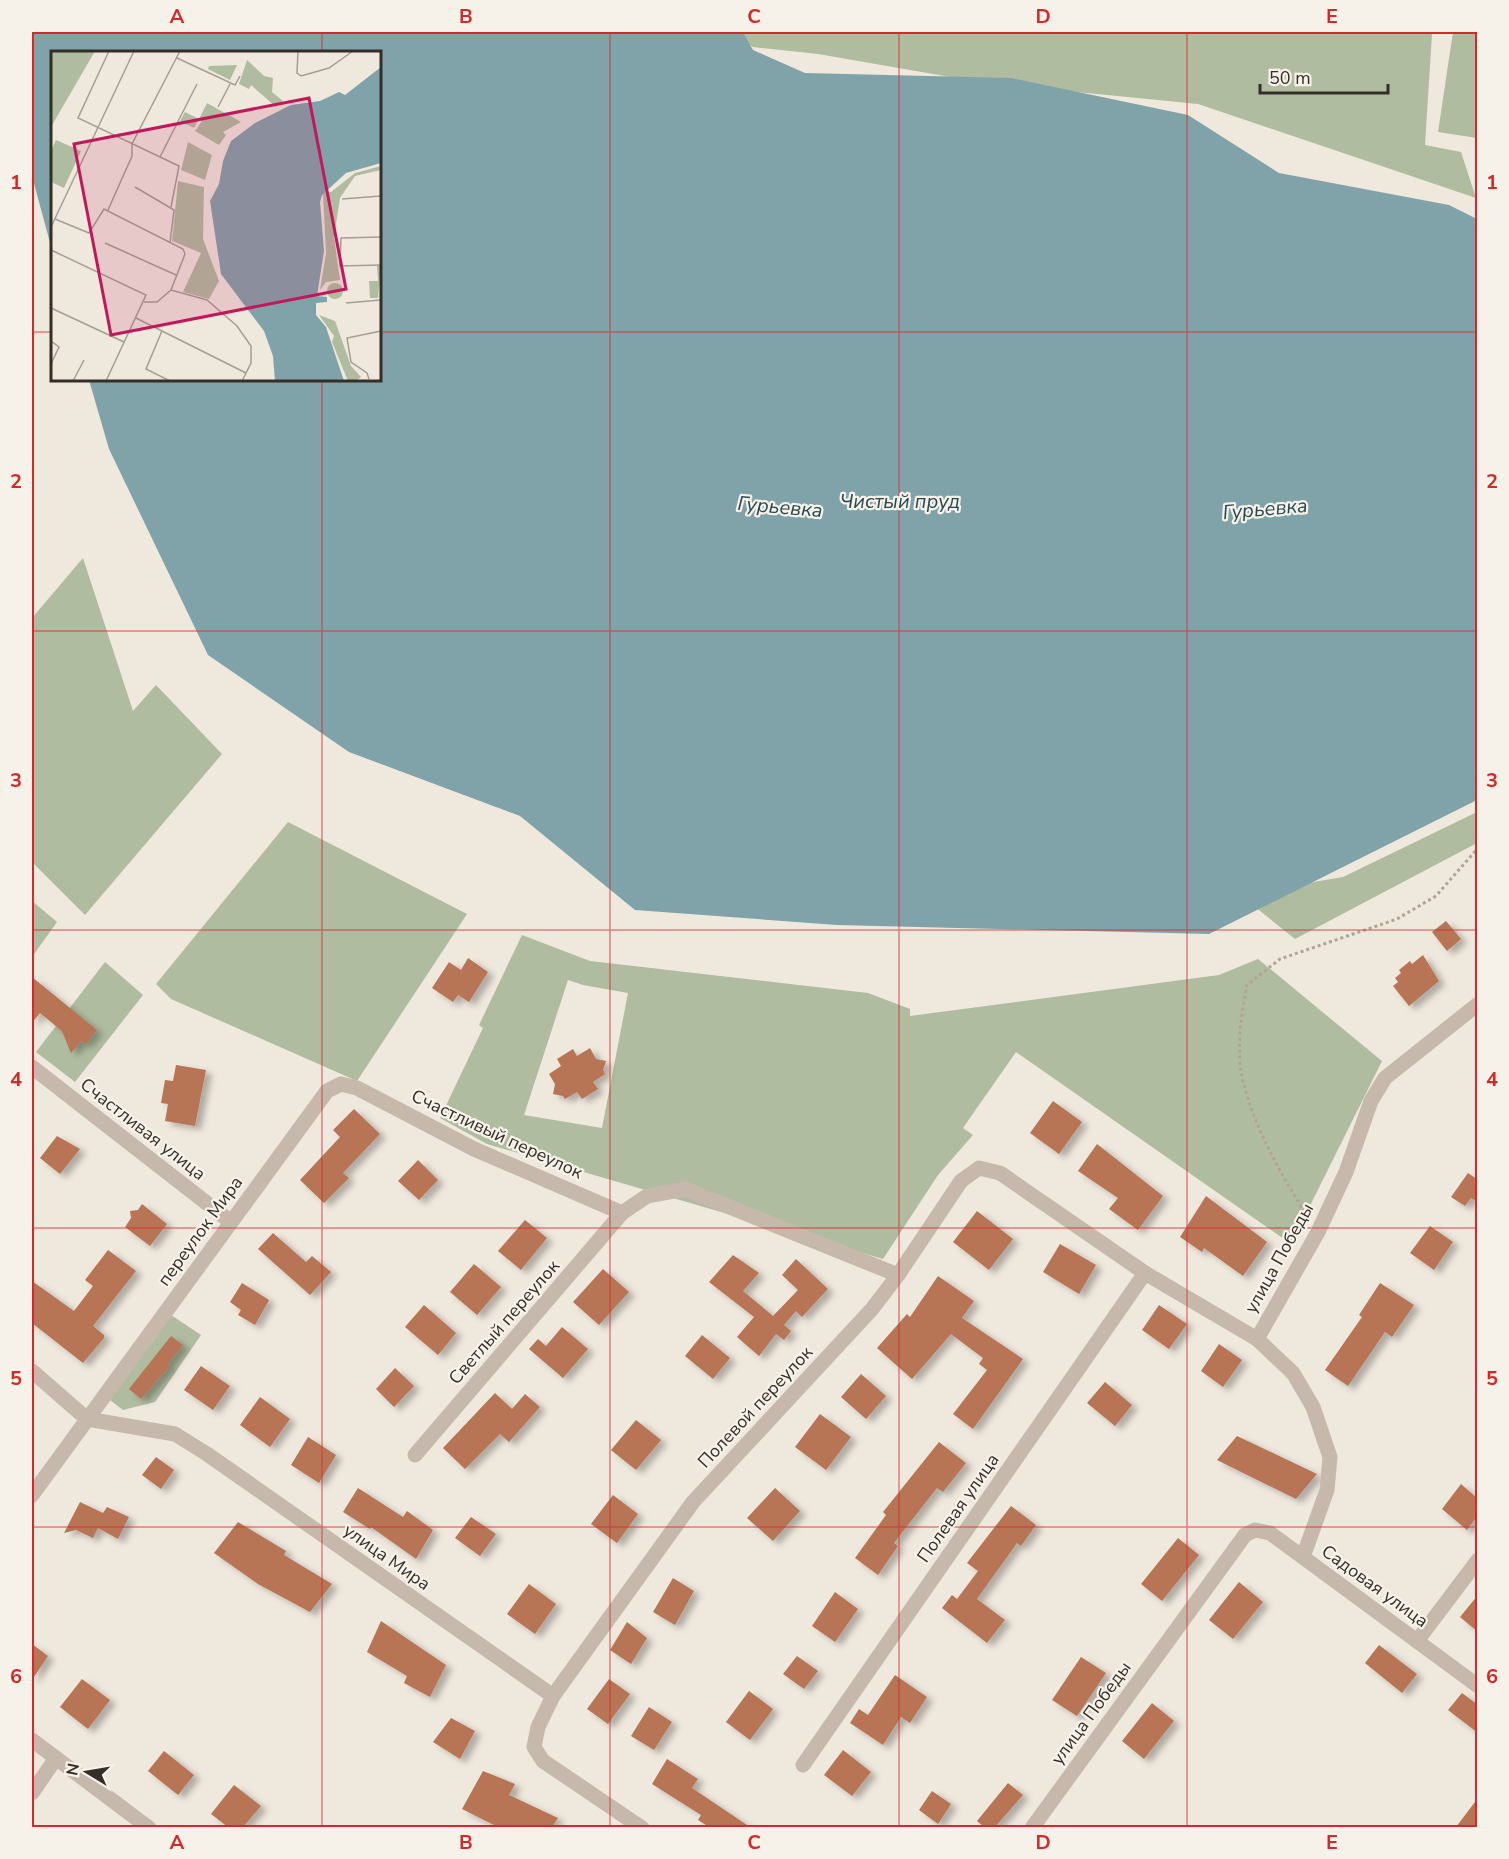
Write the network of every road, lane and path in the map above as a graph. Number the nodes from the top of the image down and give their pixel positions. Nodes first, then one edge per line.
1 (1478, 848) edge
2 (1478, 1004) edge
3 (32, 1067) edge
4 (357, 1088) joint
5 (622, 1213) junction
6 (231, 1222) junction
7 (1318, 1232) junction
8 (1145, 1273) junction
9 (898, 1275) junction
10 (1257, 1339) junction
11 (32, 1371) edge
12 (87, 1419) junction
13 (415, 1455) dead end
14 (32, 1494) edge
15 (1245, 1535) joint
16 (1303, 1557) junction
17 (1478, 1560) edge
18 (1417, 1641) junction
19 (1478, 1686) edge
20 (553, 1696) junction
21 (32, 1740) edge
22 (56, 1758) junction
23 (803, 1765) dead end
24 (32, 1793) edge
25 (149, 1827) edge
26 (642, 1827) edge
27 (1032, 1827) edge

1 - 7 path
2 - 7 street, улица Победы
3 - 6 street, Счастливая улица
4 - 5 street, Счастливый переулок
4 - 6 street, переулок Мира
5 - 9 street, Светлый переулок
5 - 13 street, Светлый переулок
6 - 12 street, переулок Мира
7 - 10 street, улица Победы
8 - 9 street, Полевой переулок
8 - 10 street
8 - 23 street, Полевая улица
9 - 20 street, Полевой переулок
10 - 16 street, улица Победы
11 - 12 street
12 - 14 street, переулок Мира
12 - 20 street, улица Мира
15 - 16 street, Садовая улица
15 - 27 street, улица Победы
16 - 18 street, Садовая улица
17 - 18 street
18 - 19 street, Садовая улица
20 - 26 street
21 - 22 street
22 - 24 street
22 - 25 street

